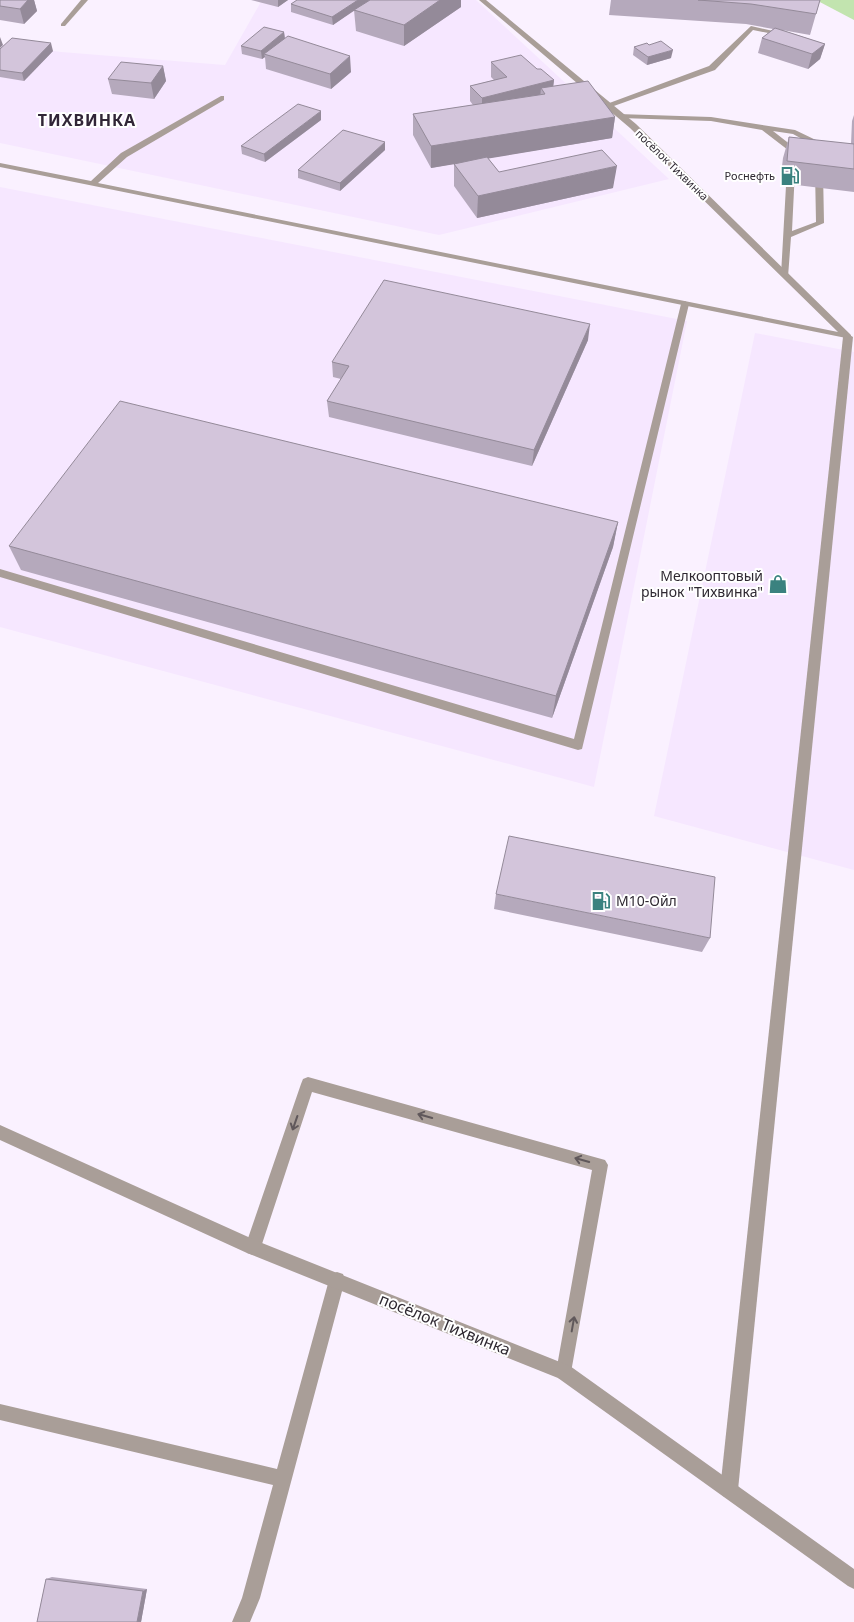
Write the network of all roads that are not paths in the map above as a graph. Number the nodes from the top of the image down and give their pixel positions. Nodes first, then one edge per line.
1 (85, 0) edge
2 (482, 0) edge
3 (63, 25) dead end
4 (796, 36) edge
5 (221, 98) dead end
6 (608, 105) junction
7 (621, 116) junction
8 (764, 128) junction
9 (818, 153) edge
10 (820, 163) edge
11 (0, 165) edge
12 (93, 184) junction
13 (788, 235) junction
14 (785, 276) junction
15 (685, 304) junction
16 (851, 338) edge
17 (0, 573) edge
18 (0, 1132) edge
19 (253, 1247) junction
20 (337, 1280) junction
21 (564, 1372) junction
22 (0, 1412) edge
23 (283, 1479) junction
24 (729, 1490) junction
25 (854, 1580) edge
26 (240, 1622) edge

1 - 3 street
2 - 6 street, посёлок Тихвинка
4 - 6 street
5 - 12 street
6 - 7 street, посёлок Тихвинка
7 - 8 street
7 - 14 street, посёлок Тихвинка
8 - 9 street
8 - 13 street
10 - 13 street
11 - 12 street
12 - 15 street
13 - 14 street
14 - 16 street, посёлок Тихвинка
15 - 16 street
15 - 17 street
16 - 24 street
18 - 19 street, посёлок Тихвинка
19 - 20 street, посёлок Тихвинка
21 -> 19 street
20 - 21 street, посёлок Тихвинка
20 - 23 street
21 - 24 street, посёлок Тихвинка
22 - 23 street
23 - 26 street
24 - 25 street, посёлок Тихвинка

